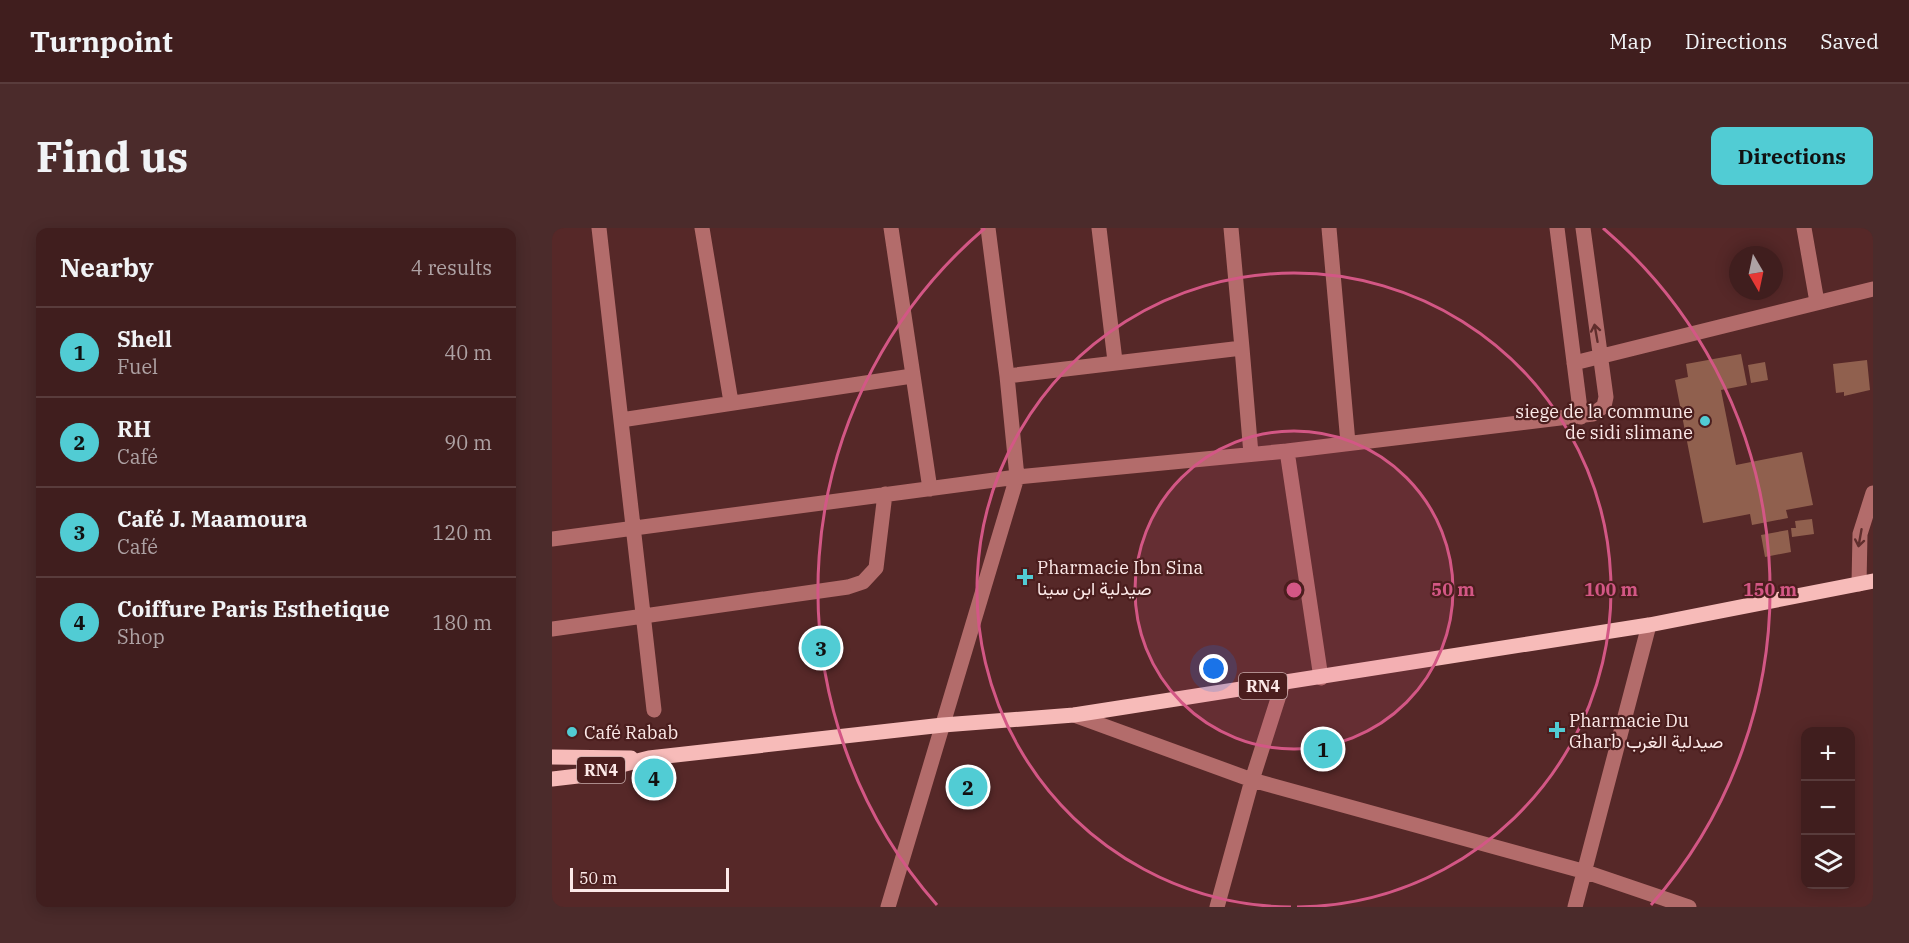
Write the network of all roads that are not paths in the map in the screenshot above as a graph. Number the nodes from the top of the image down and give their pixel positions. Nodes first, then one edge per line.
1 (599, 228) edge
2 (702, 228) edge
3 (891, 228) edge
4 (988, 228) edge
5 (1099, 228) edge
6 (1231, 228) edge
7 (1329, 228) edge
8 (1804, 228) edge
9 (1584, 234) edge
10 (1558, 235) edge
11 (1873, 289) edge
12 (1818, 302) junction
13 (1242, 348) junction
14 (1601, 357) junction
15 (1115, 361) junction
16 (1575, 363) junction
17 (912, 376) junction
18 (1007, 376) junction
19 (731, 402) junction
20 (1581, 417) junction
21 (621, 420) junction
22 (1348, 443) junction
23 (1287, 451) junction
24 (1251, 454) junction
25 (1017, 477) junction
26 (930, 489) junction
27 (1873, 493) edge
28 (885, 494) junction
29 (633, 527) junction
30 (552, 539) edge
31 (1866, 583) edge
32 (642, 617) junction
33 (1649, 625) junction
34 (552, 629) edge
35 (1321, 678) junction
36 (1283, 683) junction
37 (654, 710) dead end
38 (1074, 715) junction
39 (943, 725) junction
40 (552, 757) edge
41 (649, 758) junction
42 (552, 779) edge
43 (1252, 780) junction
44 (1586, 872) junction
45 (888, 907) edge
46 (1216, 907) edge
47 (1575, 907) edge
48 (1689, 907) edge

1 - 21 street
2 - 19 street
3 - 17 street
4 - 18 street
5 - 15 street
6 - 13 street
7 - 22 street
8 - 12 street
9 - 10 street
14 -> 9 street
10 - 16 street
11 - 12 street
12 - 14 street
13 - 15 street
13 - 24 street
14 - 16 street
14 - 20 street
15 - 18 street
16 - 20 street
17 - 19 street
17 - 26 street
18 - 25 street
19 - 21 street
20 - 22 street
21 - 29 street
22 - 23 street
23 - 24 street
23 - 35 street
24 - 25 street
25 - 26 street
25 - 39 street
26 - 28 street
27 -> 31 street
28 - 29 street
28 - 32 street
29 - 30 street
29 - 32 street
31 - 33 main road, RN4
32 - 34 street
32 - 37 street
33 - 35 main road, RN4
33 - 44 street
35 - 36 main road, RN4
36 - 38 main road, RN4
36 - 43 street
38 - 39 main road, RN4
38 - 43 street
39 - 41 main road, RN4
39 - 45 street
40 - 41 main road, RN4
41 - 42 main road, RN4
43 - 44 street
43 - 46 street
44 - 47 street
44 - 48 street

